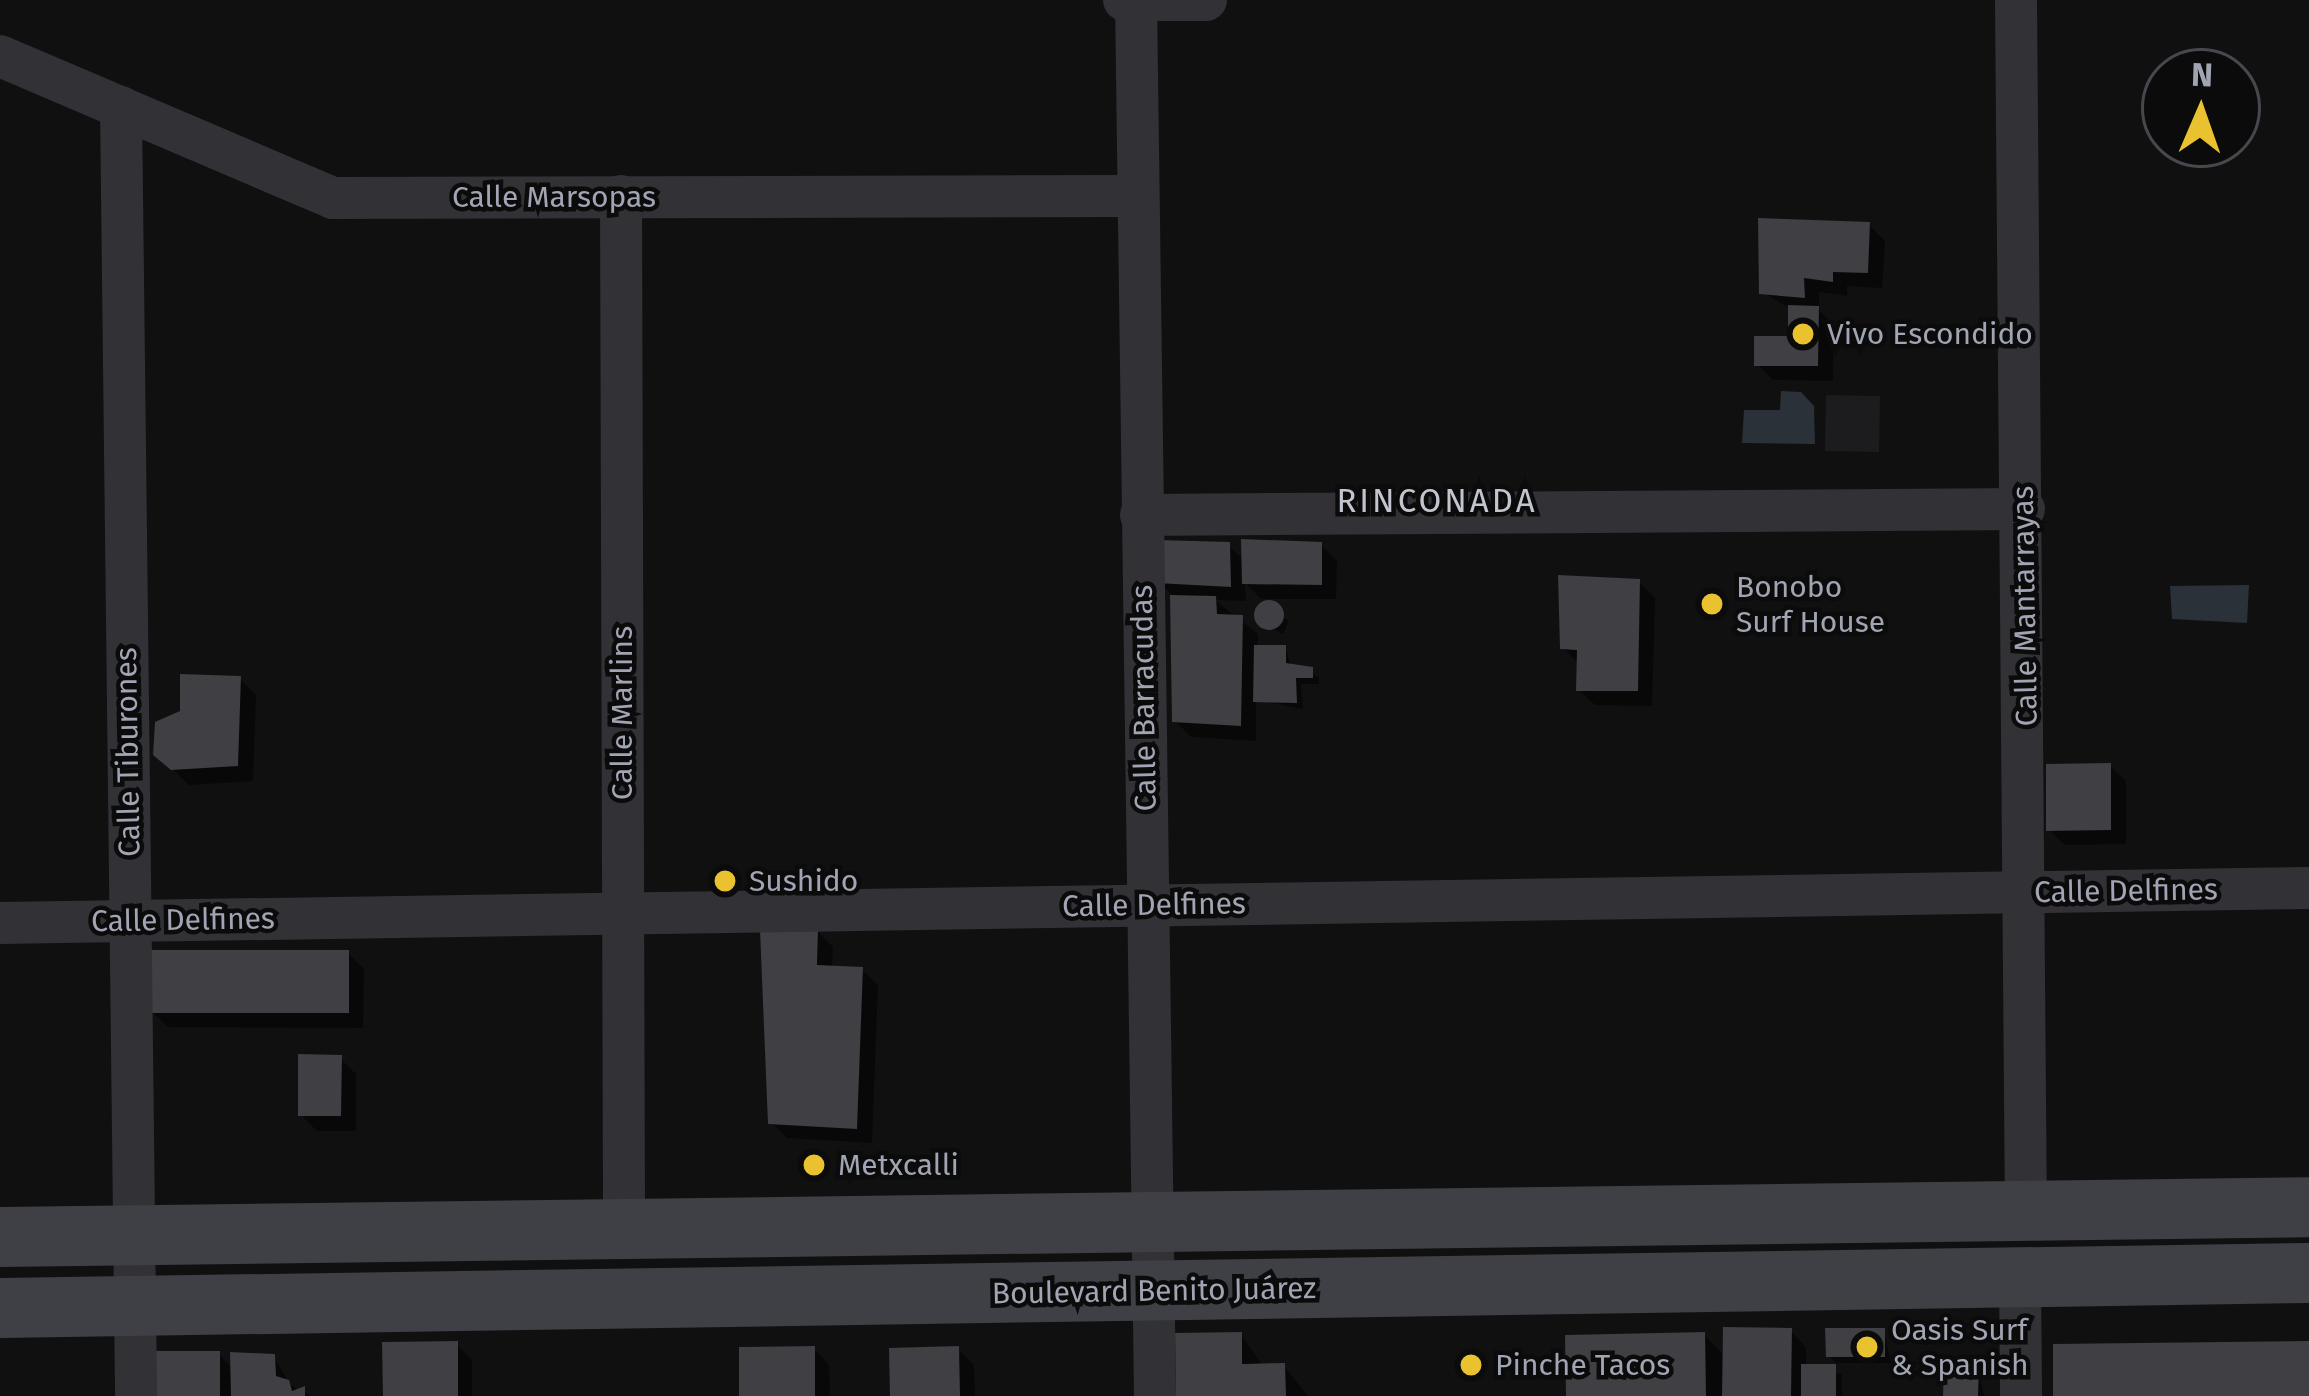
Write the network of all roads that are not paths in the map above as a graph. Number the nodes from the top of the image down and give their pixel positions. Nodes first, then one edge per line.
1 (1206, 0) edge
2 (2016, 0) edge
3 (1131, 1) edge
4 (0, 56) edge
5 (122, 107) junction
6 (621, 196) junction
7 (1136, 196) junction
8 (2024, 509) junction
9 (1141, 515) junction
10 (2309, 889) edge
11 (2028, 892) junction
12 (1147, 905) junction
13 (623, 913) junction
14 (130, 921) junction
15 (0, 922) edge
16 (2309, 1207) edge
17 (2026, 1211) junction
18 (1152, 1222) junction
19 (624, 1229) junction
20 (134, 1236) junction
21 (0, 1238) edge
22 (2309, 1273) edge
23 (2020, 1277) junction
24 (1153, 1291) junction
25 (135, 1306) junction
26 (0, 1308) edge
27 (136, 1396) edge
28 (1155, 1396) edge
29 (2021, 1396) edge

1 - 3 street
2 - 8 street, Calle Mantarrayas
3 - 7 street, Calle Barracudas
4 - 5 street, Calle Marsopas
5 - 6 street, Calle Marsopas
5 - 14 street, Calle Tiburones
6 - 7 street, Calle Marsopas
6 - 13 street, Calle Marlins
7 - 9 street, Calle Barracudas
8 - 9 street
8 - 11 street, Calle Mantarrayas
9 - 12 street, Calle Barracudas
10 - 11 street, Calle Delfines
11 - 12 street, Calle Delfines
11 - 17 street, Calle Mantarrayas
12 - 13 street, Calle Delfines
12 - 18 street, Calle Barracudas
13 - 14 street, Calle Delfines
13 - 19 street, Calle Marlins
14 - 15 street, Calle Delfines
14 - 20 street, Calle Tiburones
16 - 17 street
17 - 18 street
18 - 19 street
18 - 24 street, Calle Barracudas
19 - 20 street
20 - 21 street
20 - 25 street, Calle Tiburones
22 - 23 street, Boulevard Benito Juárez
23 - 24 street, Boulevard Benito Juárez
23 - 29 street
24 - 25 street, Boulevard Benito Juárez
24 - 28 street, Calle Barracudas
25 - 26 street, Boulevard Benito Juárez
25 - 27 street, Calle Tiburones

